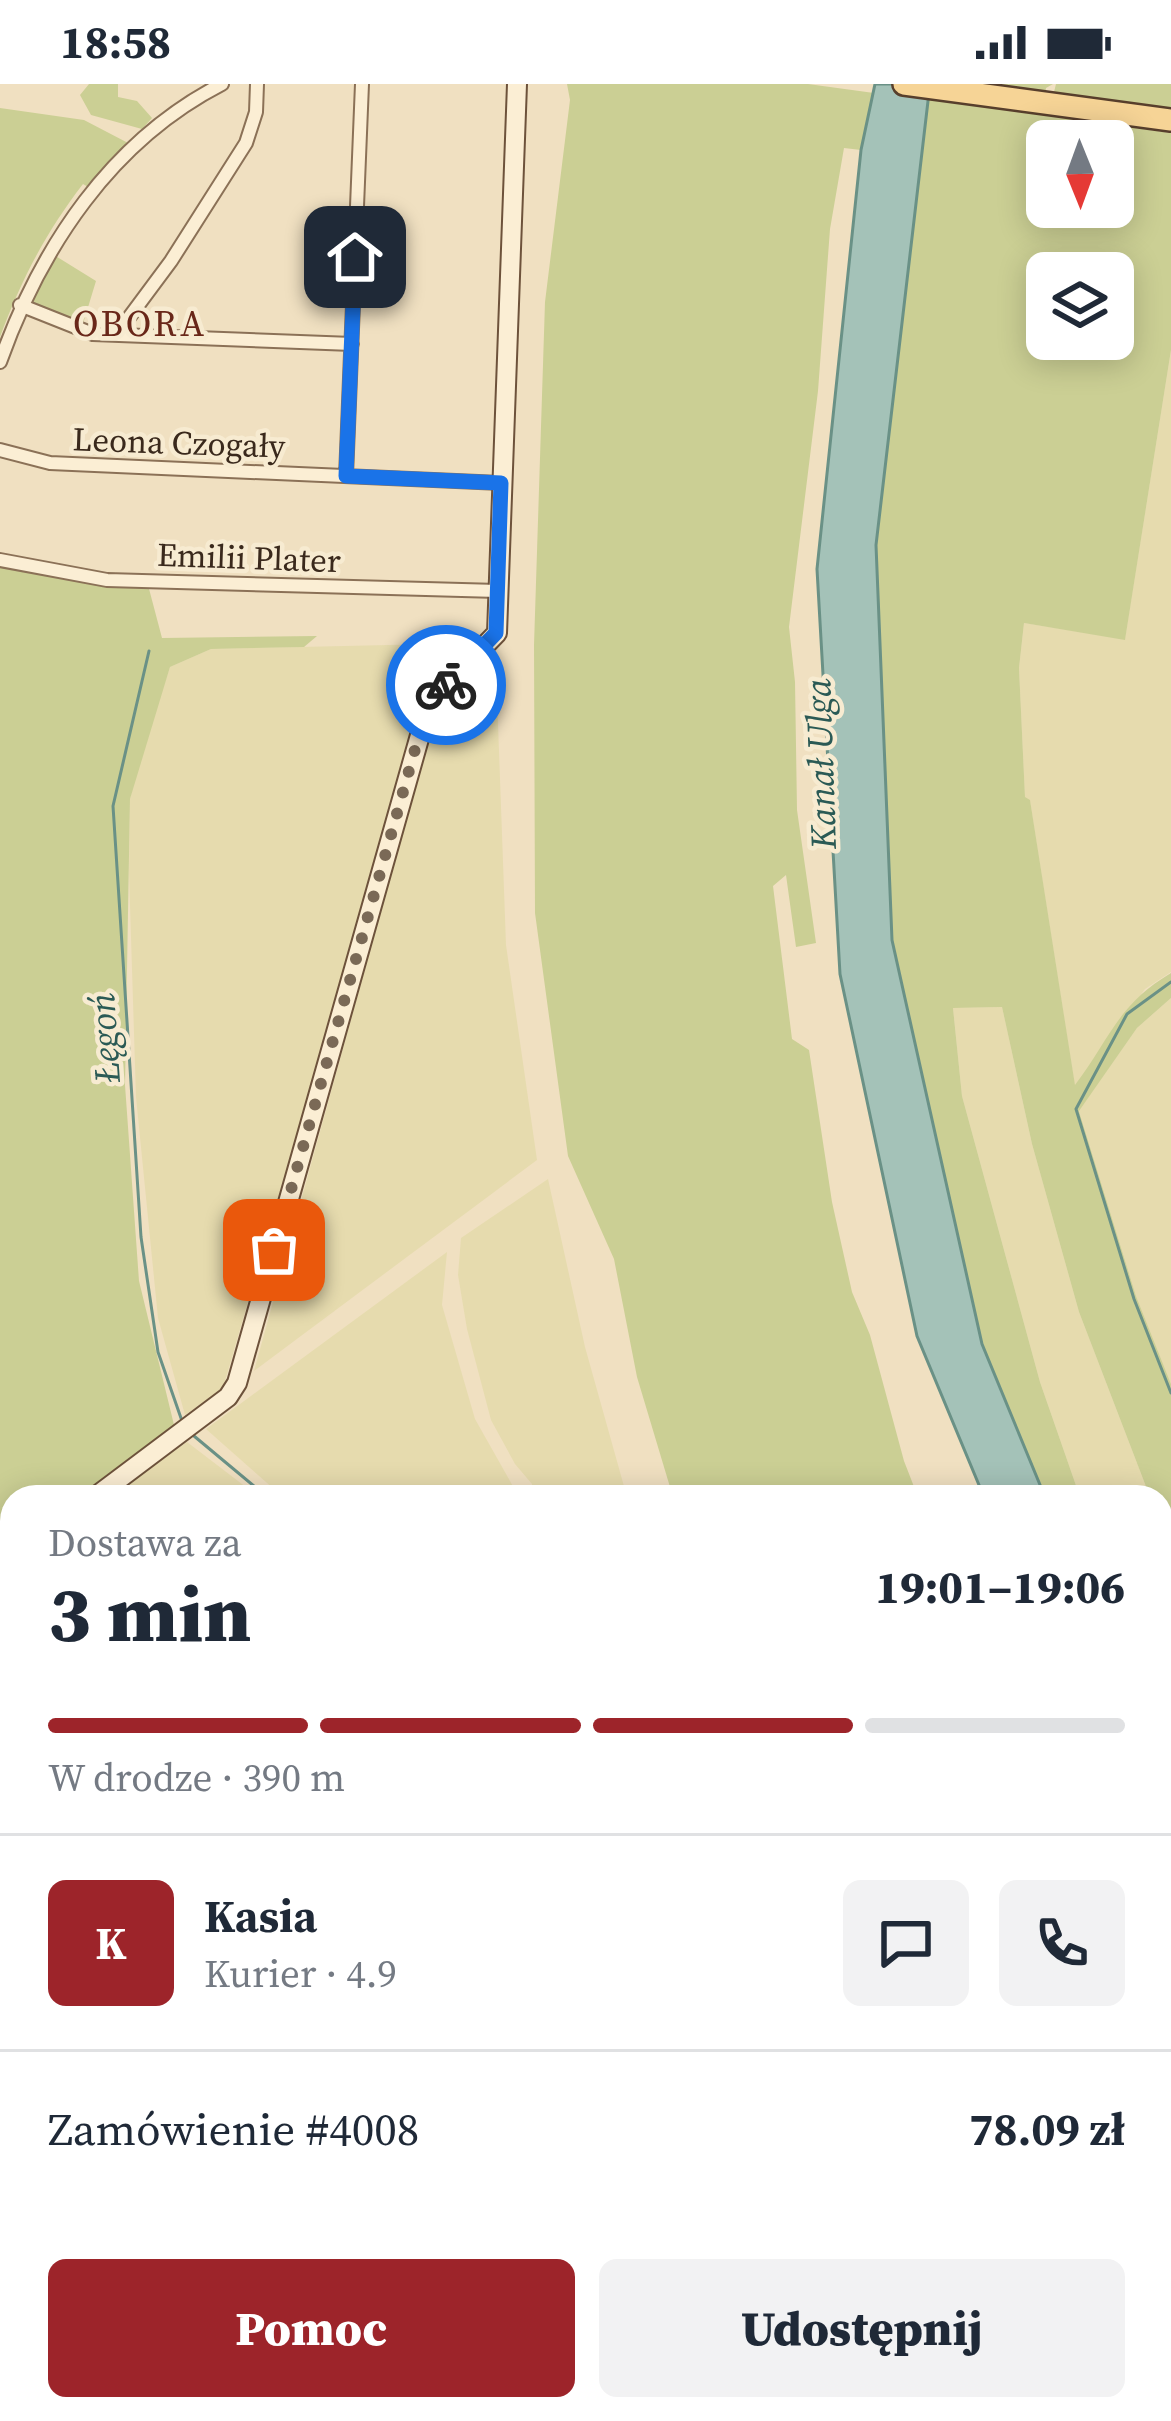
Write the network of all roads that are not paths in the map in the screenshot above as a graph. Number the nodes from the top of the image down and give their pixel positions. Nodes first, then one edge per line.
1 (188, 84) edge
2 (222, 84) edge
3 (257, 84) edge
4 (362, 84) edge
5 (517, 84) edge
6 (904, 84) edge
7 (195, 98) junction
8 (1171, 120) edge
9 (20, 305) junction
10 (116, 335) junction
11 (352, 344) junction
12 (0, 362) edge
13 (0, 450) edge
14 (346, 476) junction
15 (501, 483) junction
16 (0, 560) edge
17 (498, 591) junction
18 (111, 1485) edge

1 - 7 street
2 - 7 street
3 - 10 street
4 - 11 street
5 - 15 street
6 - 8 main road
7 - 9 street
9 - 10 street
9 - 12 street
10 - 11 street
11 - 14 street
13 - 14 street, Leona Czogały
14 - 15 street, Leona Czogały
15 - 17 street
16 - 17 street, Emilii Plater
17 - 18 street

